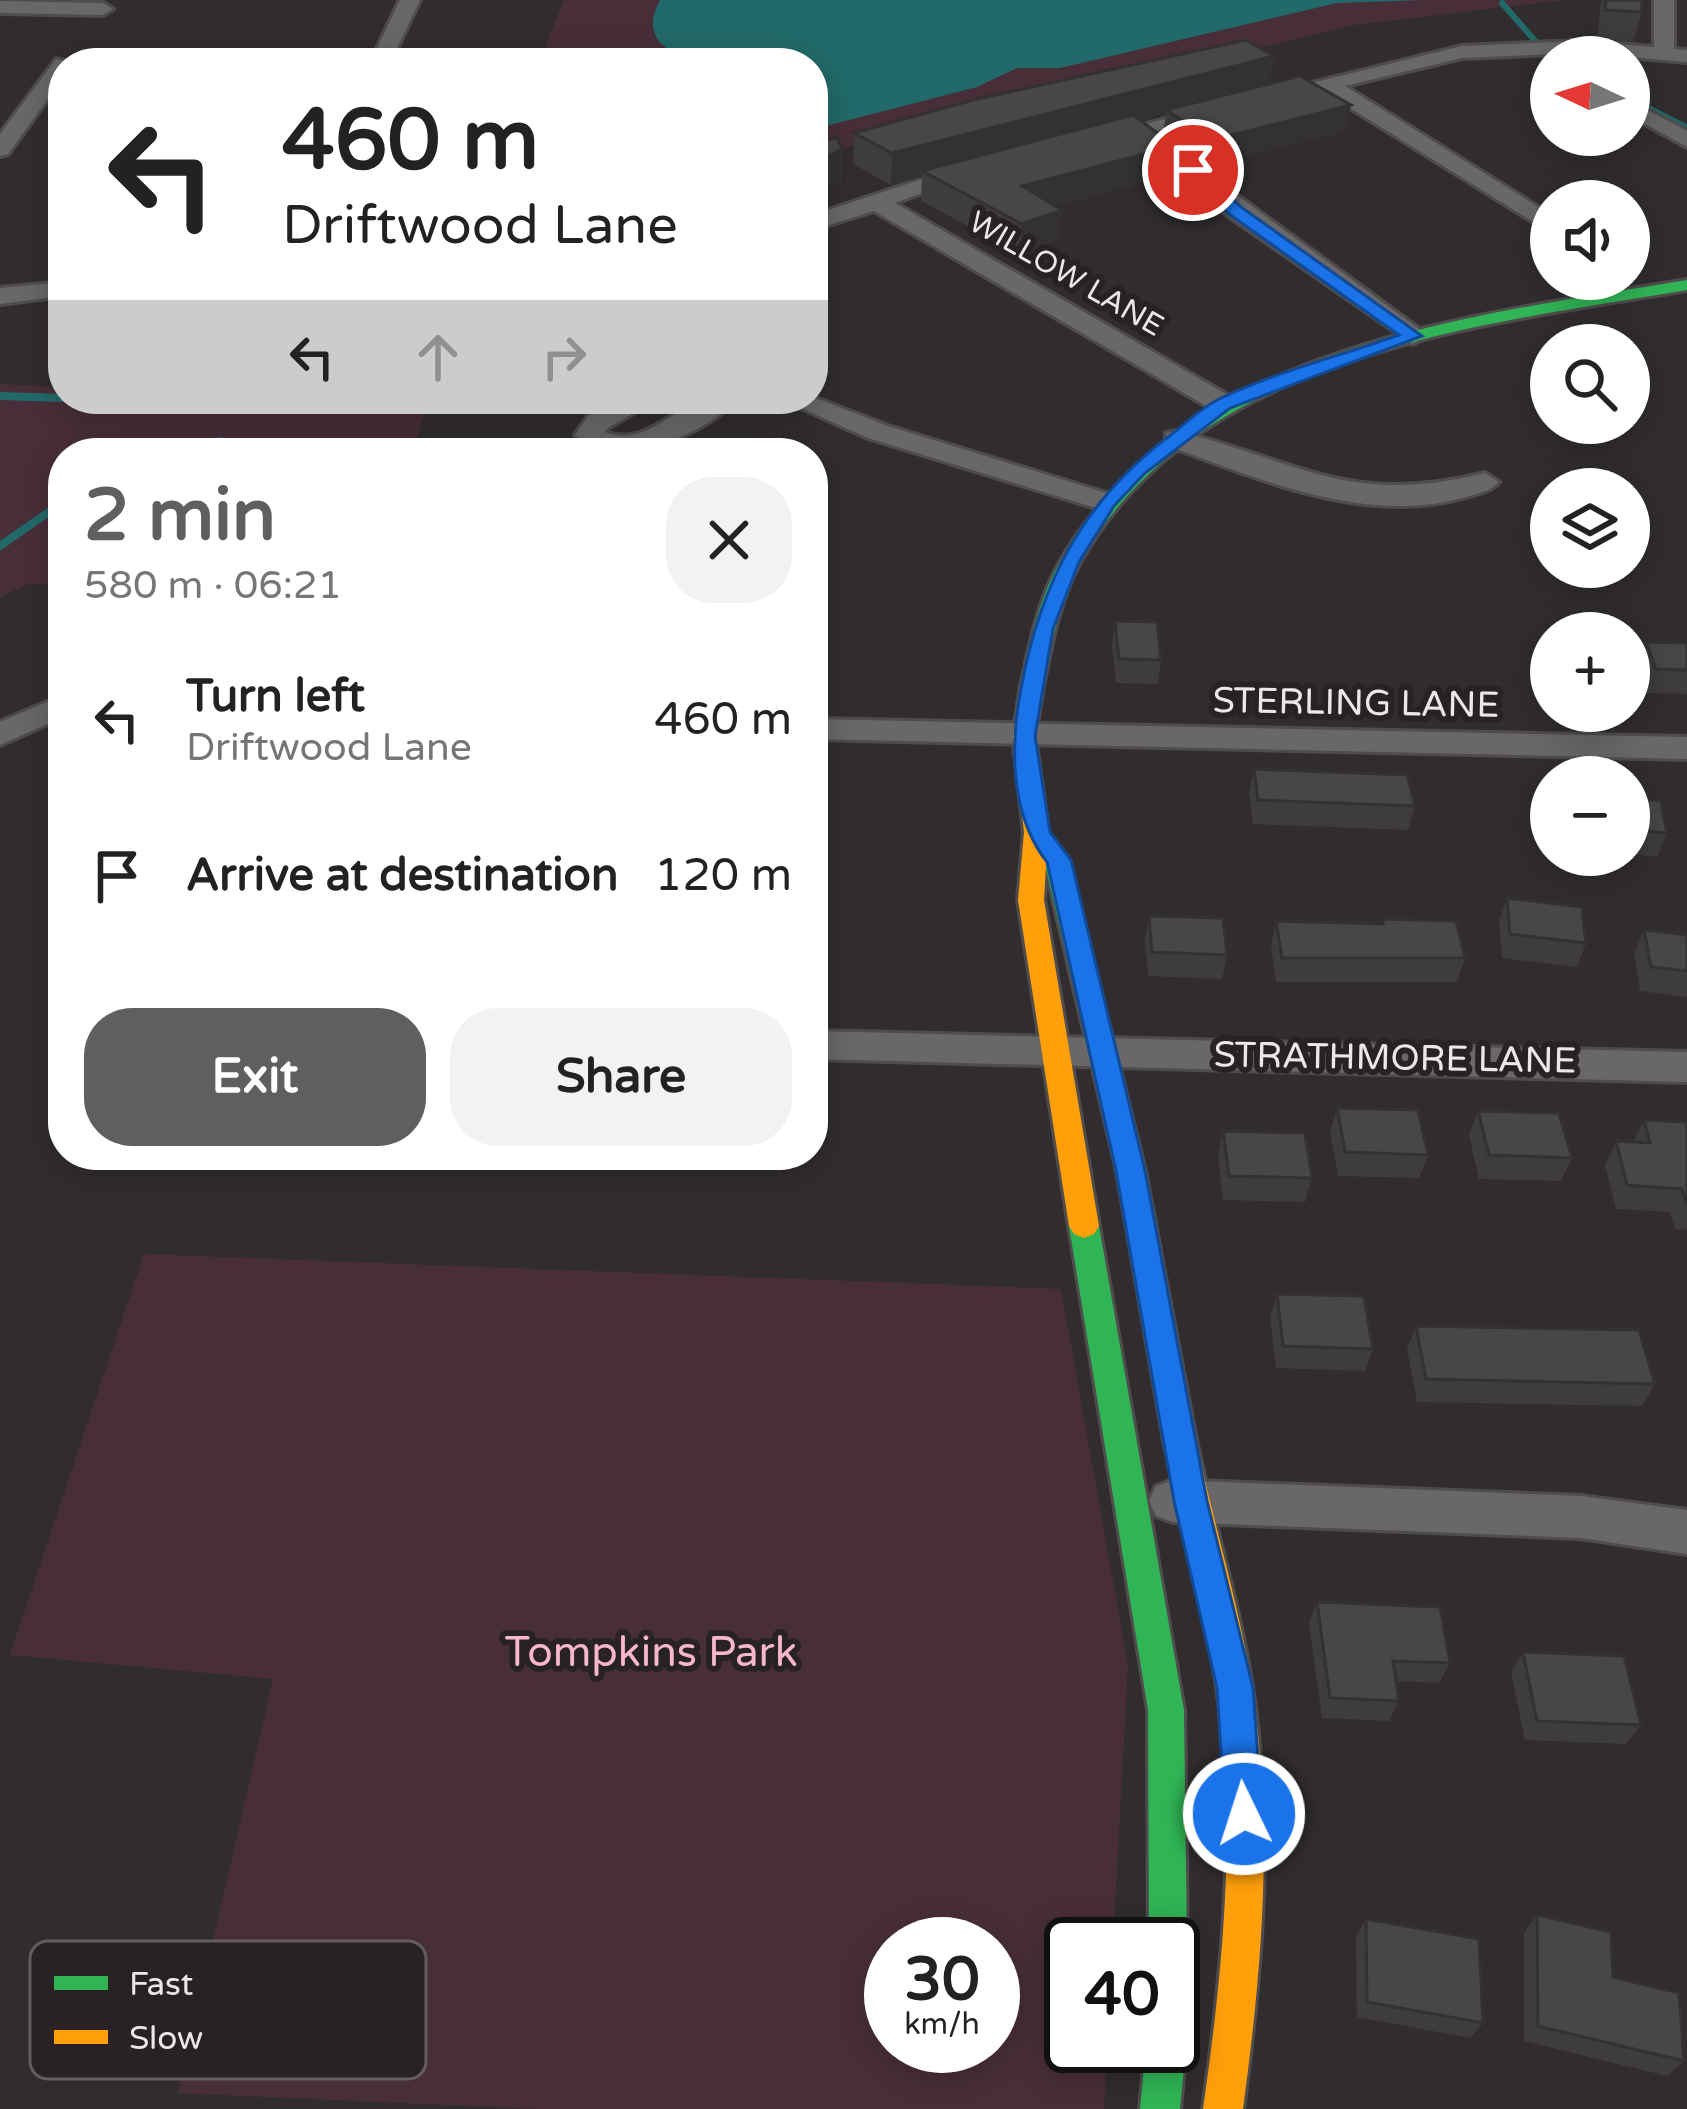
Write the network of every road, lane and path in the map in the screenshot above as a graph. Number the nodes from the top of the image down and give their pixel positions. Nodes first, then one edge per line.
1 (410, 0) edge
2 (1664, 0) edge
3 (0, 7) edge
4 (79, 41) edge
5 (387, 48) edge
6 (1530, 53) edge
7 (1676, 54) edge
8 (48, 83) edge
9 (1324, 83) junction
10 (1650, 118) edge
11 (1134, 131) junction
12 (1687, 140) edge
13 (1076, 144) edge
14 (0, 149) edge
15 (992, 166) edge
16 (876, 202) junction
17 (1530, 212) edge
18 (828, 219) edge
19 (1687, 285) edge
20 (1650, 286) edge
21 (48, 291) edge
22 (0, 296) edge
23 (1573, 300) edge
24 (1413, 336) junction
25 (1223, 404) junction
26 (828, 412) edge
27 (614, 414) edge
28 (693, 414) edge
29 (595, 438) edge
30 (644, 438) edge
31 (1176, 439) junction
32 (1485, 482) dead end
33 (1106, 502) junction
34 (48, 712) edge
35 (828, 729) edge
36 (0, 735) edge
37 (1024, 736) junction
38 (1687, 748) edge
39 (1038, 834) junction
40 (828, 1045) edge
41 (1054, 1050) junction
42 (1103, 1051) junction
43 (1687, 1067) edge
44 (1132, 1501) junction
45 (1191, 1501) junction
46 (1687, 1532) edge
47 (1168, 1917) edge
48 (1163, 2073) edge
49 (1160, 2109) edge
50 (1223, 2109) edge

1 - 5 street
2 - 7 street
3 - 4 street
6 - 9 street
8 - 14 street
9 - 11 street
9 - 17 street
10 - 12 street
11 - 13 street
11 - 24 street
15 - 16 street
16 - 18 street
16 - 25 street, WILLOW LANE
19 - 20 street
21 - 22 street
23 - 24 street
24 - 25 street
25 - 31 street
26 - 33 street
27 - 29 street
28 - 30 street
31 - 32 street
31 - 33 street
33 - 37 street
34 - 36 street
35 - 37 street, STERLING LANE
37 - 38 street, STERLING LANE
37 - 39 street
39 - 41 street
39 - 42 street
40 - 41 street, STRATHMORE LANE
41 - 42 street, STRATHMORE LANE
41 - 44 street
42 - 43 street, STRATHMORE LANE
42 - 45 street
44 - 45 street
44 - 47 street
45 - 46 street
45 - 50 street
48 - 49 street

